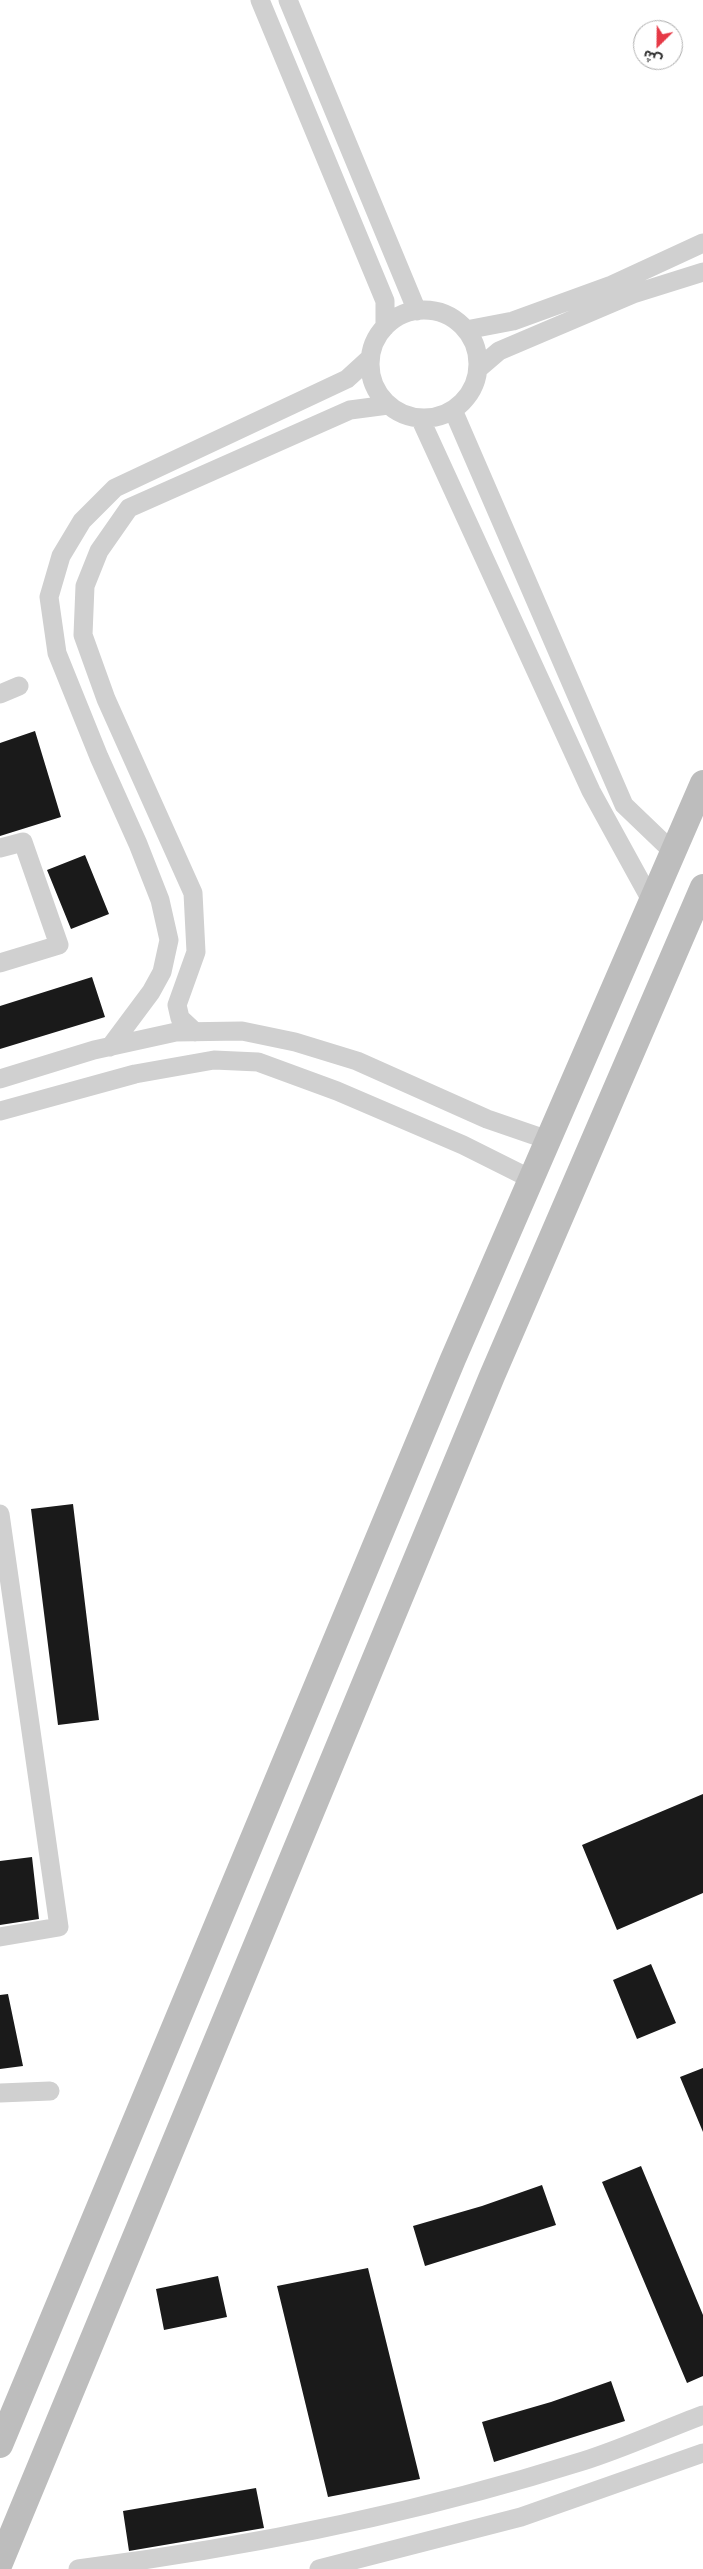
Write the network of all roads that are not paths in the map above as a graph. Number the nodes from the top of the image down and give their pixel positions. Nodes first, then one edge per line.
1 (260, 0) edge
2 (288, 0) edge
3 (703, 243) edge
4 (703, 272) edge
5 (417, 311) junction
6 (385, 327) junction
7 (466, 330) junction
8 (370, 358) junction
9 (478, 368) junction
10 (388, 405) junction
11 (453, 410) junction
12 (420, 418) junction
13 (19, 686) dead end
14 (0, 694) edge
15 (703, 784) edge
16 (0, 848) edge
17 (673, 852) junction
18 (703, 887) edge
19 (652, 902) junction
20 (0, 963) edge
21 (195, 1032) junction
22 (110, 1046) junction
23 (0, 1079) edge
24 (0, 1111) edge
25 (548, 1140) junction
26 (531, 1180) junction
27 (0, 1514) edge
28 (0, 1937) edge
29 (50, 2091) dead end
30 (0, 2093) edge
31 (703, 2415) edge
32 (0, 2445) edge
33 (703, 2453) edge
34 (0, 2563) edge
35 (78, 2569) edge
36 (319, 2569) edge

1 - 6 street
2 - 5 street
3 - 7 street
4 - 9 street
5 - 6 street
5 - 7 street
6 - 8 street
7 - 9 street
8 - 10 street
8 - 22 street
9 - 11 street
10 - 12 street
10 - 21 street
11 - 12 street
11 - 17 street
12 - 19 street
13 - 14 street
15 - 17 main road
16 - 20 street
17 - 19 main road
18 - 34 main road
19 - 25 main road
21 - 22 street
21 - 25 street
22 - 23 street
24 - 26 street
25 - 26 main road
26 - 32 main road
27 - 28 street
29 - 30 street
31 - 35 street
33 - 36 street

